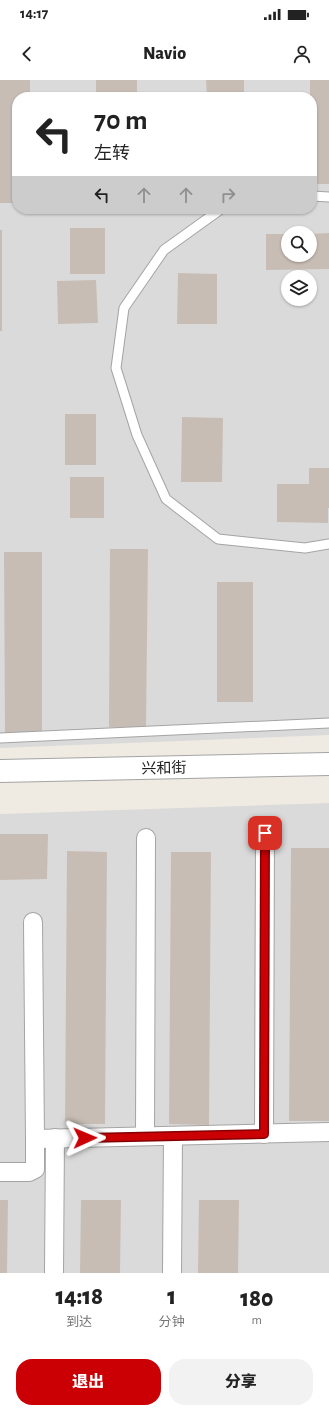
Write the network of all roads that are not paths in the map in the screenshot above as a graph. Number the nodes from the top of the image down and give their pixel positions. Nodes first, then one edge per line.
1 (317, 196) edge
2 (329, 197) edge
3 (214, 214) edge
4 (329, 544) edge
5 (329, 723) edge
6 (0, 738) edge
7 (329, 764) edge
8 (0, 772) edge
9 (265, 833) dead end
10 (146, 838) dead end
11 (33, 922) dead end
12 (329, 1132) edge
13 (264, 1134) junction
14 (145, 1136) junction
15 (173, 1136) junction
16 (55, 1138) junction
17 (35, 1139) junction
18 (0, 1172) edge
19 (54, 1273) edge
20 (172, 1273) edge

1 - 2 lane
3 - 4 lane
5 - 6 lane
7 - 8 street, 兴和街
9 - 13 street
10 - 14 street
11 - 17 street
12 - 13 street
13 - 15 street
14 - 15 street
14 - 16 street
15 - 20 street
16 - 17 street
16 - 19 street
17 - 18 street

